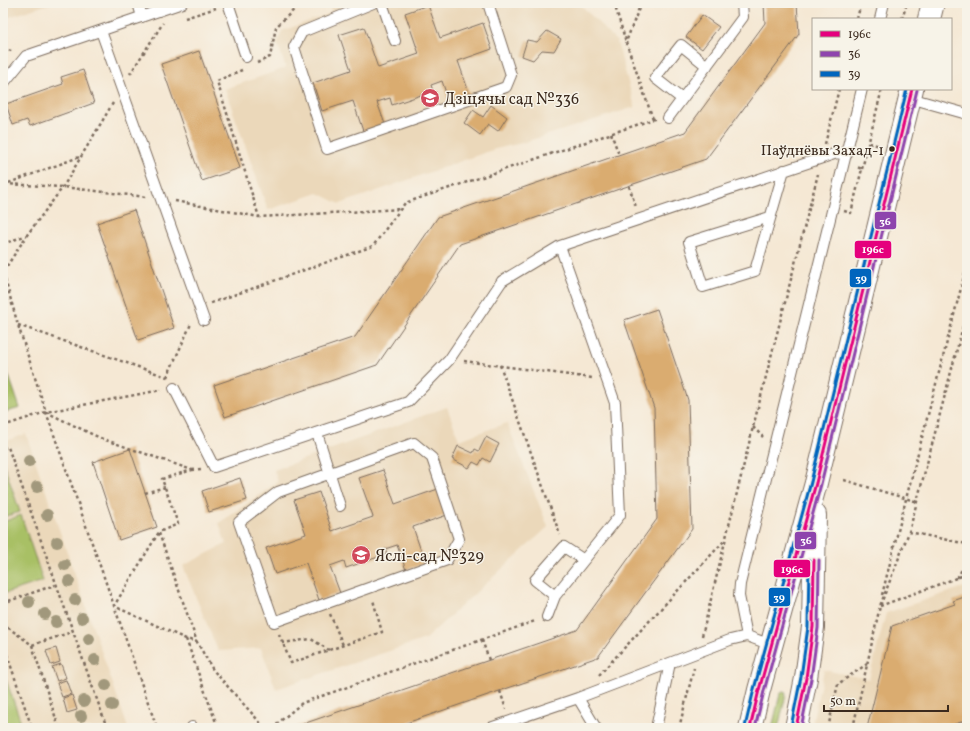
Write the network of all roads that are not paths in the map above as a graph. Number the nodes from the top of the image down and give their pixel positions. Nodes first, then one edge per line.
1 (138, 3) edge
2 (228, 3) edge
3 (373, 3) edge
4 (382, 3) edge
5 (488, 3) edge
6 (742, 3) edge
7 (884, 3) edge
8 (933, 3) edge
9 (179, 4) edge
10 (142, 17) junction
11 (880, 18) edge
12 (929, 18) edge
13 (102, 31) junction
14 (395, 41) dead end
15 (248, 62) road end
16 (707, 66) junction
17 (3, 84) edge
18 (862, 90) edge
19 (911, 94) edge
20 (682, 99) junction
21 (967, 114) edge
22 (670, 115) road end
23 (846, 155) junction
24 (784, 170) junction
25 (770, 217) junction
26 (560, 246) junction
27 (204, 320) dead end
28 (174, 388) road end
29 (317, 433) junction
30 (329, 474) junction
31 (816, 483) junction
32 (340, 506) dead end
33 (584, 560) junction
34 (555, 596) junction
35 (546, 617) road end
36 (747, 636) junction
37 (771, 646) junction
38 (670, 663) junction
39 (578, 698) junction
40 (490, 728) edge
41 (596, 728) edge
42 (656, 728) edge
43 (750, 728) edge
44 (796, 728) edge

1 - 10 lane
2 - 15 lane
3 - 5 lane
4 - 14 lane
6 - 16 lane
7 - 11 lane
8 - 12 main road
9 - 10 lane
10 - 13 lane
13 - 17 lane
13 - 27 lane
16 - 20 lane
16 - 20 lane
18 - 23 lane
19 - 21 lane
19 - 31 main road
20 - 22 lane
23 - 24 lane
23 - 36 lane
24 - 25 lane
24 - 26 lane
25 - 25 lane
26 - 29 lane
26 - 33 lane
28 - 29 lane
29 - 30 lane
30 - 30 lane
30 - 32 lane
31 - 37 main road
31 - 44 main road
33 - 34 lane
33 - 34 lane
34 - 35 lane
36 - 37 lane
36 - 38 lane
37 - 43 main road
38 - 39 lane
38 - 42 lane
39 - 40 lane
39 - 41 lane

